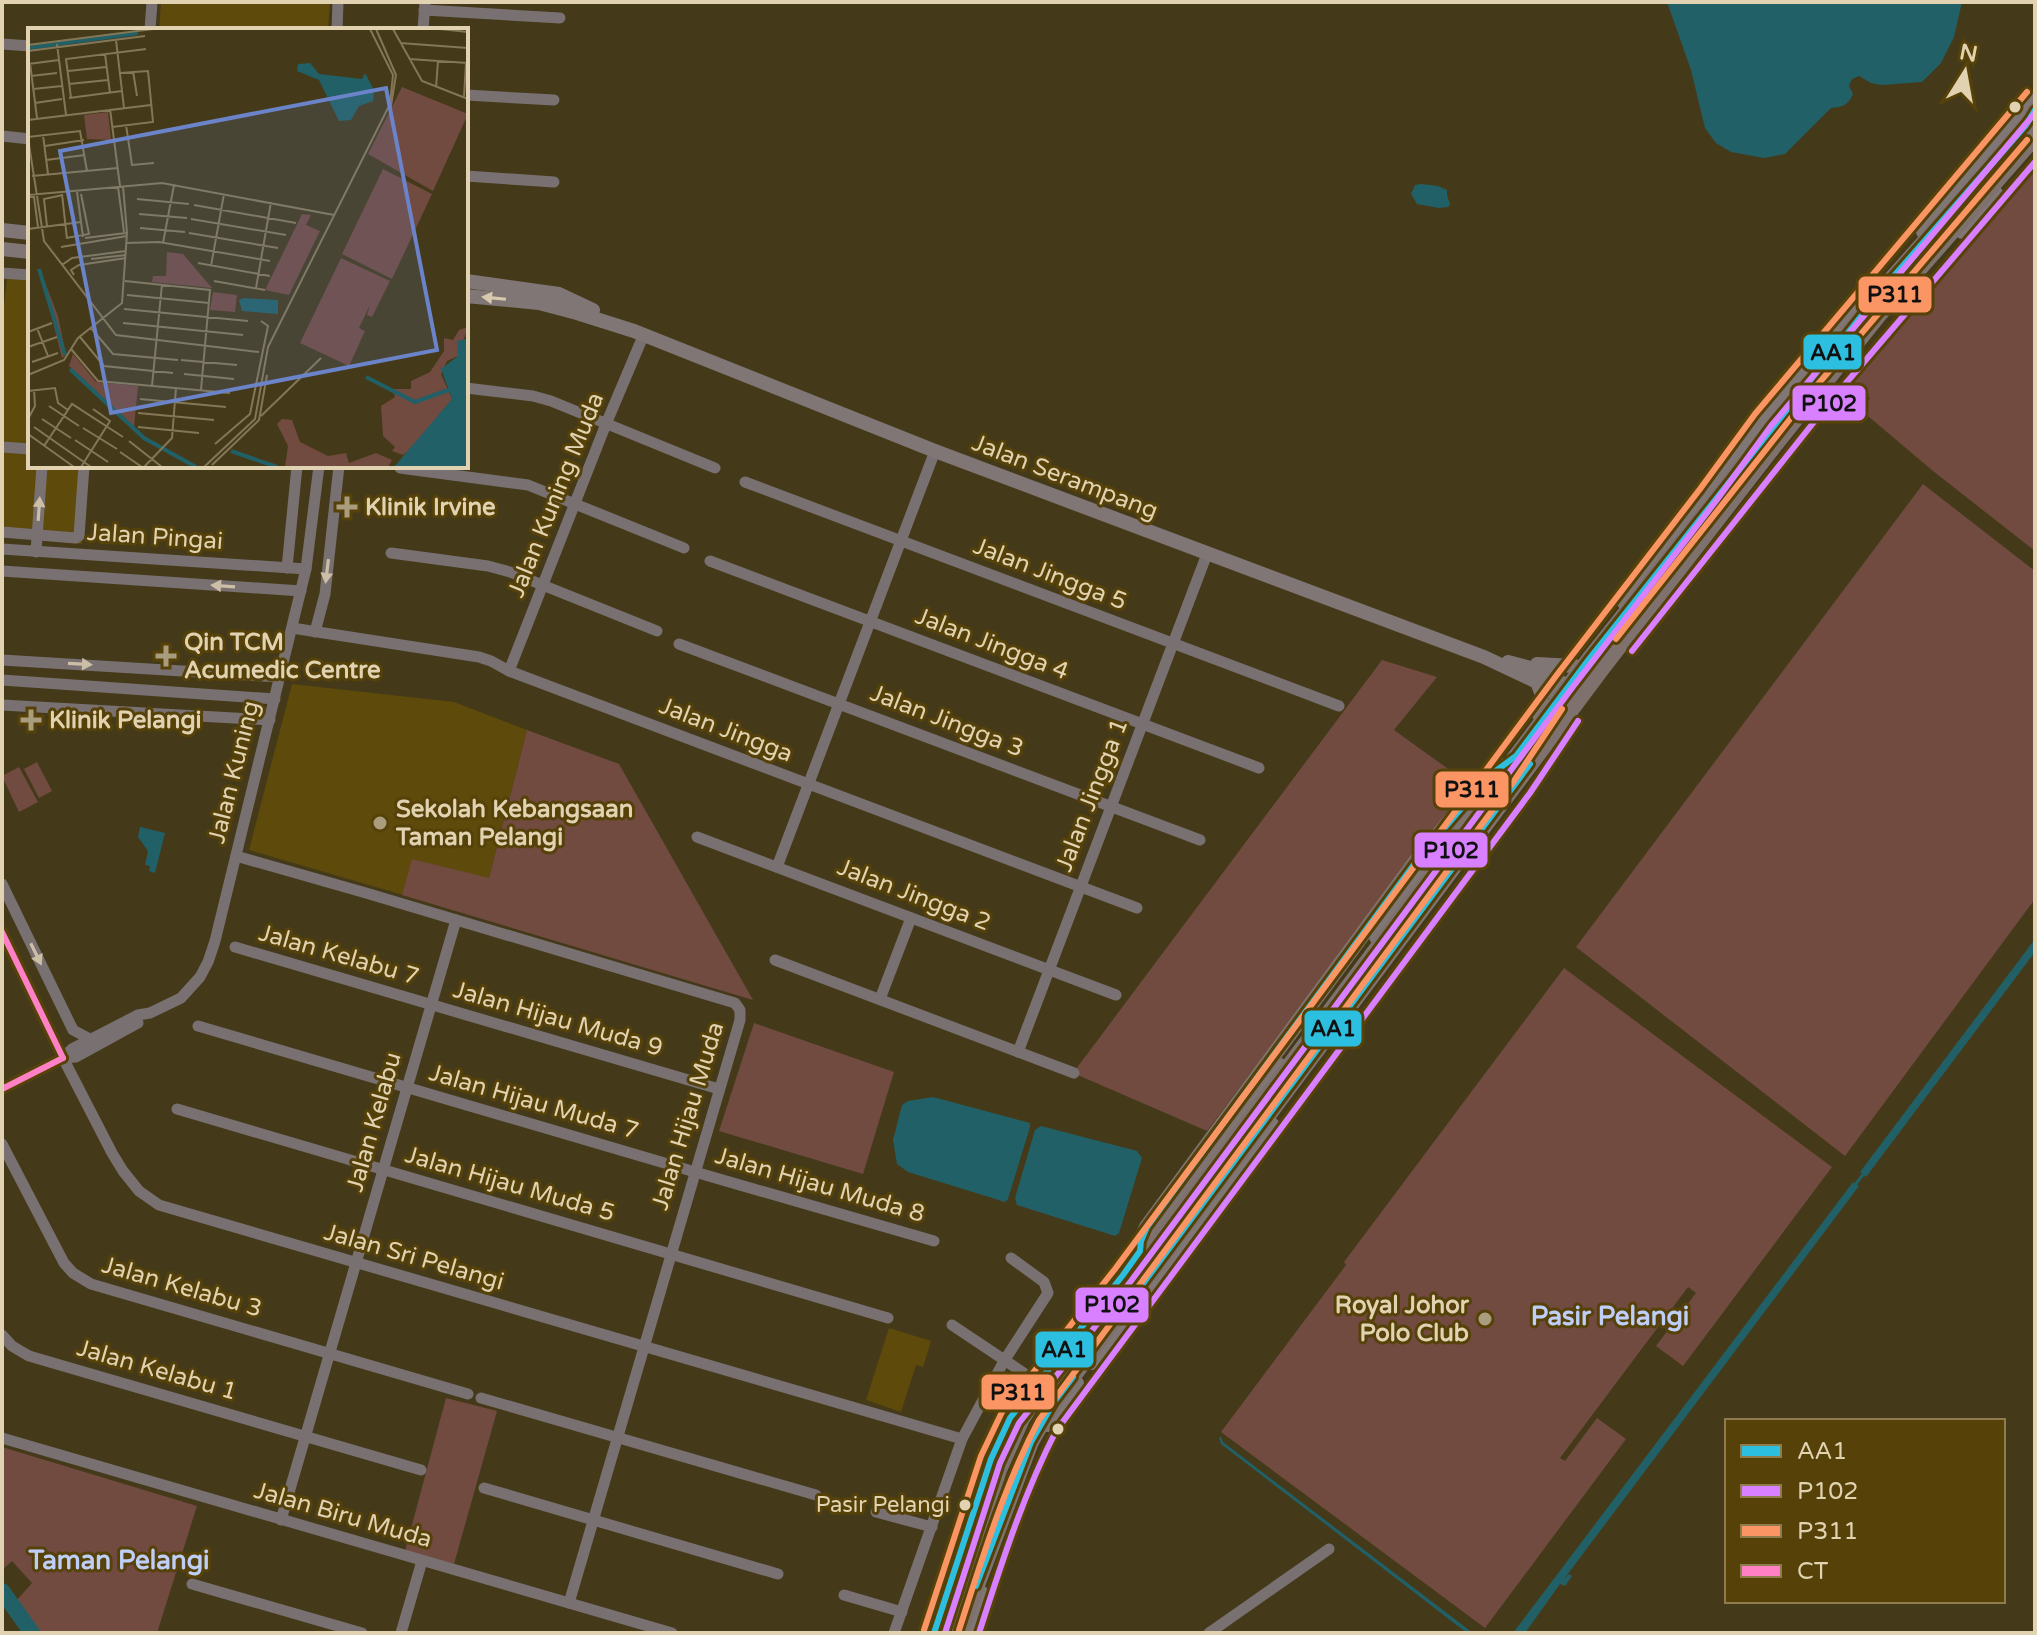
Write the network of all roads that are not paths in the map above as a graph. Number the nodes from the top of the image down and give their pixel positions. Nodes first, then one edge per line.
1 (152, 2) edge
2 (338, 2) edge
3 (424, 6) edge
4 (560, 18) dead end
5 (150, 28) edge
6 (337, 28) edge
7 (423, 28) edge
8 (2, 44) edge
9 (28, 46) edge
10 (468, 95) edge
11 (2035, 98) edge
12 (554, 100) dead end
13 (2035, 110) edge
14 (2, 136) edge
15 (2035, 137) edge
16 (28, 139) edge
17 (2035, 147) edge
18 (468, 176) edge
19 (554, 182) dead end
20 (2, 230) edge
21 (28, 233) edge
22 (2, 249) edge
23 (28, 252) edge
24 (2, 273) edge
25 (28, 275) edge
26 (468, 281) edge
27 (468, 296) edge
28 (639, 332) junction
29 (468, 388) edge
30 (606, 424) junction
31 (2, 447) edge
32 (28, 449) edge
33 (935, 451) junction
34 (42, 468) edge
35 (84, 468) edge
36 (297, 468) edge
37 (319, 468) edge
38 (339, 468) edge
39 (400, 468) dead end
40 (715, 468) dead end
41 (745, 482) dead end
42 (574, 505) junction
43 (314, 519) junction
44 (334, 521) junction
45 (2, 532) edge
46 (37, 535) junction
47 (901, 541) junction
48 (684, 548) dead end
49 (2, 549) edge
50 (32, 551) junction
51 (391, 553) dead end
52 (1207, 554) junction
53 (154, 559) junction
54 (710, 561) dead end
55 (287, 568) junction
56 (306, 569) junction
57 (2, 571) edge
58 (25, 572) junction
59 (153, 582) junction
60 (543, 585) junction
61 (301, 591) junction
62 (870, 622) junction
63 (292, 628) junction
64 (657, 631) dead end
65 (315, 632) junction
66 (679, 644) dead end
67 (1173, 644) junction
68 (1484, 657) junction
69 (2, 660) edge
70 (1517, 664) junction
71 (1575, 666) junction
72 (147, 668) junction
73 (509, 671) junction
74 (280, 677) junction
75 (2, 680) edge
76 (1537, 682) junction
77 (1560, 687) junction
78 (123, 689) junction
79 (145, 690) junction
80 (275, 699) junction
81 (1580, 701) junction
82 (839, 704) junction
83 (2, 705) edge
84 (1339, 706) dead end
85 (121, 711) junction
86 (1539, 715) junction
87 (270, 720) junction
88 (1143, 724) junction
89 (1516, 756) junction
90 (1259, 768) dead end
91 (809, 784) junction
92 (1111, 807) junction
93 (697, 837) dead end
94 (1200, 840) dead end
95 (236, 856) junction
96 (777, 867) junction
97 (2, 884) edge
98 (1081, 887) junction
99 (7, 904) edge
100 (1137, 908) dead end
101 (911, 918) junction
102 (456, 920) junction
103 (2, 932) edge
104 (235, 947) dead end
105 (775, 960) dead end
106 (1050, 970) junction
107 (1116, 995) dead end
108 (880, 999) junction
109 (431, 1005) junction
110 (150, 1013) junction
111 (198, 1026) dead end
112 (90, 1039) junction
113 (1018, 1052) junction
114 (63, 1058) junction
115 (1074, 1073) dead end
116 (407, 1088) junction
117 (2, 1089) edge
118 (719, 1089) junction
119 (177, 1109) dead end
120 (2, 1144) edge
121 (383, 1170) junction
122 (695, 1172) junction
123 (934, 1241) dead end
124 (1140, 1251) junction
125 (671, 1255) junction
126 (1011, 1258) dead end
127 (356, 1263) junction
128 (888, 1318) dead end
129 (952, 1325) dead end
130 (2, 1335) edge
131 (644, 1347) junction
132 (330, 1354) junction
133 (1004, 1361) junction
134 (1038, 1382) junction
135 (468, 1394) dead end
136 (481, 1398) dead end
137 (1065, 1401) junction
138 (306, 1436) junction
139 (2, 1438) edge
140 (617, 1438) junction
141 (962, 1439) junction
142 (421, 1470) dead end
143 (484, 1488) dead end
144 (816, 1495) dead end
145 (876, 1512) dead end
146 (593, 1519) junction
147 (281, 1520) junction
148 (932, 1527) junction
149 (1329, 1549) dead end
150 (422, 1561) junction
151 (778, 1574) dead end
152 (192, 1584) dead end
153 (844, 1595) dead end
154 (569, 1603) junction
155 (902, 1612) junction
156 (362, 1633) edge
157 (401, 1633) edge
158 (672, 1633) edge
159 (894, 1633) edge
160 (934, 1633) edge
161 (945, 1633) edge
162 (959, 1633) edge
163 (969, 1633) edge
164 (1209, 1633) edge

1 - 5 street
2 - 6 street
3 - 4 street
3 - 7 street
8 - 9 street
10 - 12 street
11 - 71 main road
13 - 89 highway, bridge
14 - 16 street
15 - 162 highway, bridge
17 - 81 main road
18 - 19 street
20 - 21 main road
22 - 23 main road
24 - 25 street
26 - 28 main road, Jalan Serampang
28 -> 27 main road, Jalan Serampang
28 - 30 street, Jalan Kuning Muda
28 - 33 main road, Jalan Serampang
29 - 30 street
30 - 40 street
30 - 42 street, Jalan Kuning Muda
31 - 32 street
33 - 47 street
33 - 52 main road, Jalan Serampang
46 -> 34 street
35 - 46 street
36 - 55 street
37 - 43 street, Jalan Kuning
38 - 44 street
39 - 42 street
41 - 47 street, Jalan Jingga 5
42 - 48 street
42 - 60 street, Jalan Kuning Muda
43 - 44 street
43 - 56 street, Jalan Kuning
44 -> 65 street
45 - 46 street
46 - 50 street
47 - 62 street
47 - 67 street, Jalan Jingga 5
49 - 50 street, Jalan Pingai
50 - 53 street, Jalan Pingai
50 - 58 street
51 - 60 street
52 - 67 street, Jalan Jingga 1
52 - 68 main road, Jalan Serampang
53 - 55 street, Jalan Pingai
53 - 59 street
54 - 62 street, Jalan Jingga 4
55 - 56 street, Jalan Pingai
56 - 61 street, Jalan Kuning
57 - 58 street
58 - 59 street
61 -> 59 street
60 - 64 street
60 - 73 street, Jalan Kuning Muda
61 - 63 street, Jalan Kuning
62 - 82 street
62 - 88 street, Jalan Jingga 4
63 - 65 street, Jalan Jingga
63 - 74 street, Jalan Kuning
65 - 73 street, Jalan Jingga
66 - 82 street, Jalan Jingga 3
67 - 84 street, Jalan Jingga 5
67 - 88 street, Jalan Jingga 1
68 - 70 main road, Jalan Serampang
68 - 76 main road, Jalan Serampang
69 -> 72 street
70 - 71 main road
70 - 77 main road, Jalan Serampang
71 - 77 main road
72 - 74 street
72 - 79 street
73 - 91 street, Jalan Jingga
74 - 80 street, Jalan Kuning
75 - 78 street
76 - 77 main road, Jalan Serampang
76 - 86 main road
77 - 81 main road, Jalan Serampang
77 - 86 main road
78 - 79 street
78 - 85 street
79 - 80 street
80 - 87 street, Jalan Kuning
81 - 137 main road
82 - 91 street
82 - 92 street, Jalan Jingga 3
83 - 85 street
85 - 87 street
86 - 124 main road
87 - 95 street, Jalan Kuning
88 - 90 street, Jalan Jingga 4
88 - 92 street, Jalan Jingga 1
89 - 124 highway, bridge
89 - 161 highway, bridge
91 - 96 street
91 - 98 street, Jalan Jingga
92 - 94 street, Jalan Jingga 3
92 - 98 street, Jalan Jingga 1
93 - 96 street, Jalan Jingga 2
95 - 102 street, Jalan Hijau Muda
95 - 110 street, Jalan Kuning
96 - 101 street, Jalan Jingga 2
97 - 99 street
98 - 100 street, Jalan Jingga
98 - 106 street, Jalan Jingga 1
99 -> 112 street
101 - 106 street, Jalan Jingga 2
101 - 108 street
102 - 109 street, Jalan Kelabu
102 - 118 street, Jalan Hijau Muda
103 - 114 street, Jalan Sri Pelangi
104 - 109 street, Jalan Kelabu 7
105 - 108 street
106 - 107 street, Jalan Jingga 2
106 - 113 street, Jalan Jingga 1
108 - 113 street
109 - 116 street, Jalan Kelabu
109 - 118 street, Jalan Hijau Muda 9
110 - 112 street, Jalan Kuning
110 - 114 street, Jalan Kuning
111 - 116 street, Jalan Hijau Muda 7
112 - 114 street, Jalan Kuning
113 - 115 street
114 - 117 street, Jalan Kuning
114 - 127 street, Jalan Sri Pelangi
116 - 121 street, Jalan Kelabu
116 - 122 street, Jalan Hijau Muda 7
118 - 122 street, Jalan Hijau Muda
119 - 121 street, Jalan Hijau Muda 5
120 - 132 street, Jalan Kelabu 3
121 - 125 street, Jalan Hijau Muda 5
121 - 127 street, Jalan Kelabu
122 - 123 street, Jalan Hijau Muda 8
122 - 125 street, Jalan Hijau Muda
124 - 134 main road
125 - 128 street, Jalan Hijau Muda 5
125 - 131 street, Jalan Hijau Muda
126 - 133 street
127 - 131 street, Jalan Sri Pelangi
127 - 132 street, Jalan Kelabu
129 - 133 street
130 - 138 street, Jalan Kelabu 1
131 - 140 street, Jalan Hijau Muda
131 - 141 street, Jalan Sri Pelangi
132 - 135 street, Jalan Kelabu 3
132 - 138 street, Jalan Kelabu
133 - 134 street
133 - 141 street
134 - 137 street
134 - 160 main road
136 - 140 street
137 - 163 main road
138 - 142 street, Jalan Kelabu 1
138 - 147 street, Jalan Kelabu
139 - 147 street, Jalan Biru Muda
140 - 144 street
140 - 146 street, Jalan Hijau Muda
141 - 148 street
143 - 146 street
145 - 148 street
146 - 151 street
146 - 154 street, Jalan Hijau Muda
147 - 150 street, Jalan Biru Muda
148 - 155 street
149 - 164 street
150 - 154 street, Jalan Biru Muda
150 - 157 street
152 - 156 street
153 - 155 street
154 - 158 street, Jalan Biru Muda
155 - 159 street

